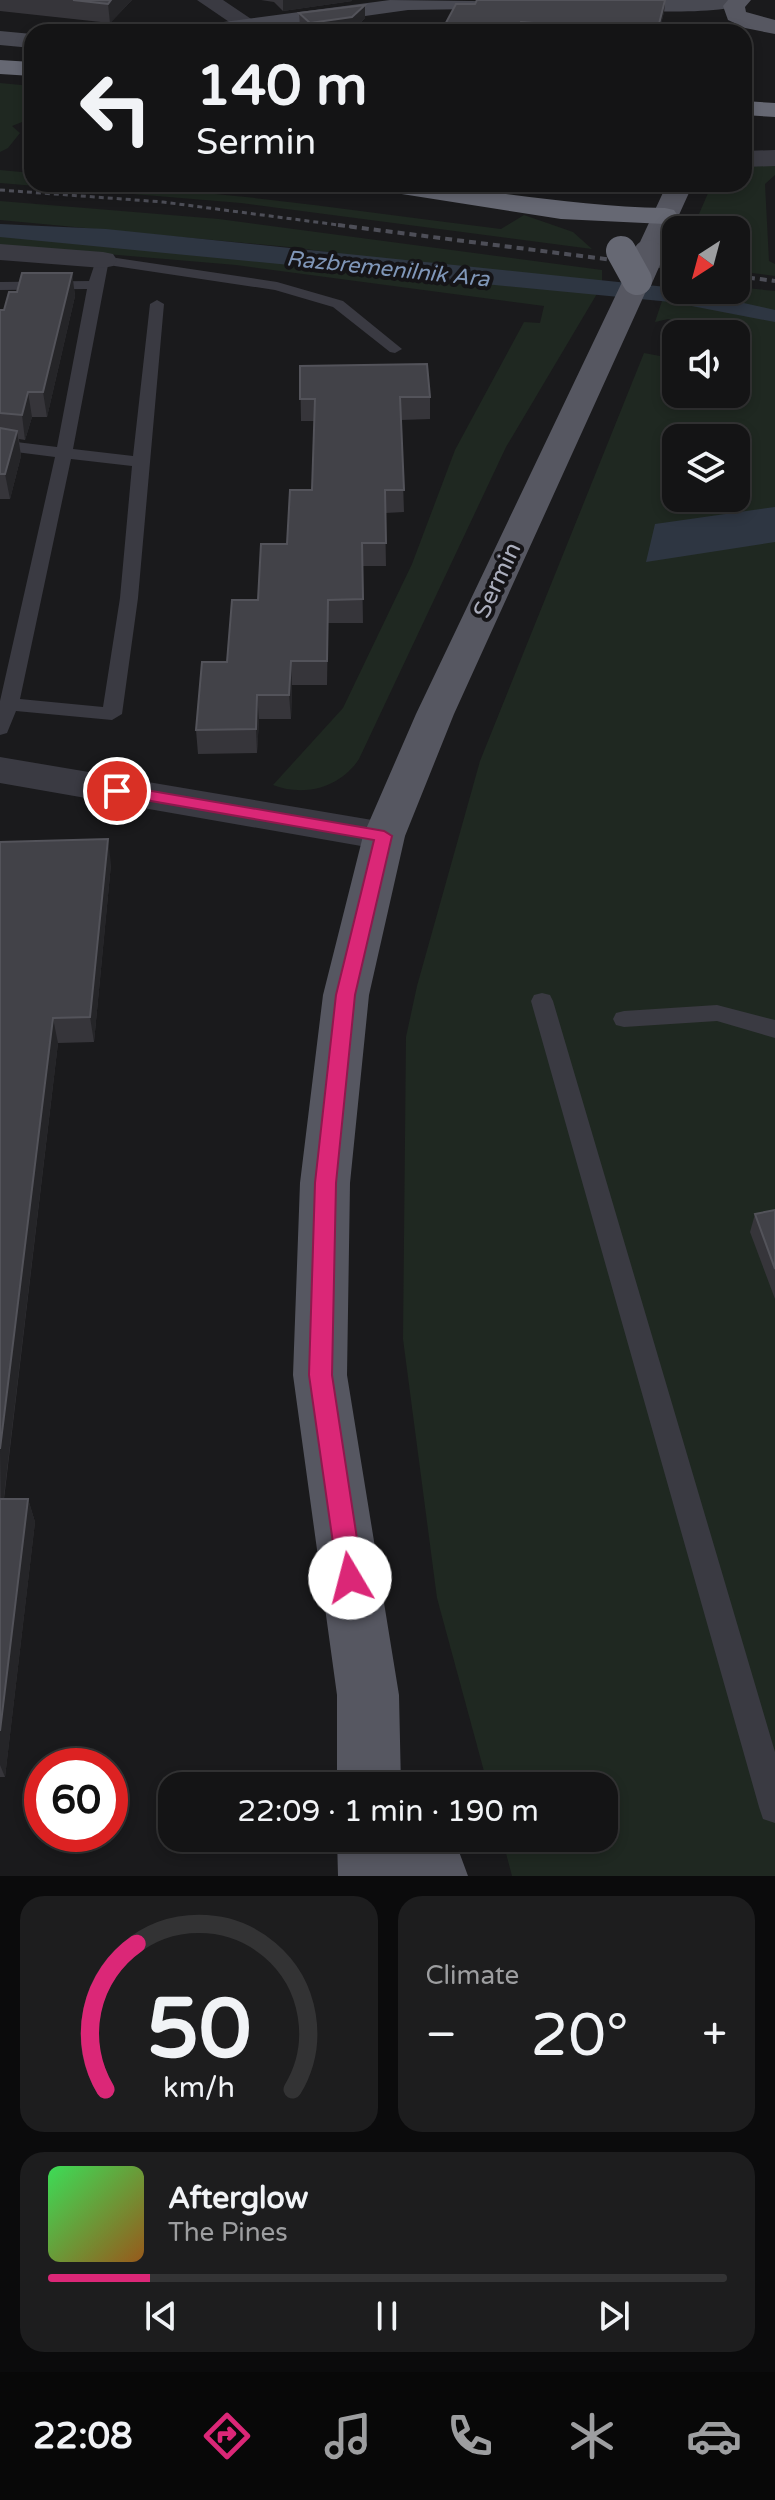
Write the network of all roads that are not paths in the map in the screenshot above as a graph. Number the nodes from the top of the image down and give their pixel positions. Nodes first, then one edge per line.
1 (208, 0) edge
2 (434, 2) edge
3 (554, 3) edge
4 (586, 3) edge
5 (748, 13) edge
6 (247, 24) edge
7 (256, 24) edge
8 (775, 36) edge
9 (0, 38) edge
10 (24, 40) edge
11 (752, 45) edge
12 (0, 55) edge
13 (24, 57) edge
14 (0, 67) edge
15 (24, 68) edge
16 (752, 102) edge
17 (775, 103) edge
18 (752, 109) edge
19 (775, 110) edge
20 (752, 122) edge
21 (775, 123) edge
22 (775, 158) edge
23 (752, 159) edge
24 (439, 192) edge
25 (499, 192) edge
26 (618, 192) edge
27 (676, 192) edge
28 (588, 197) junction
29 (534, 207) junction
30 (662, 216) edge
31 (665, 216) joint
32 (662, 221) edge
33 (0, 252) edge
34 (635, 262) junction
35 (99, 272) junction
36 (0, 286) edge
37 (157, 304) dead end
38 (395, 349) dead end
39 (0, 445) edge
40 (64, 453) junction
41 (140, 462) junction
42 (9, 704) junction
43 (0, 729) edge
44 (0, 770) edge
45 (384, 836) junction
46 (542, 1001) dead end
47 (624, 1019) dead end
48 (775, 1029) edge
49 (368, 1695) junction
50 (369, 1772) edge
51 (396, 1772) edge
52 (775, 1807) edge
53 (370, 1852) edge
54 (426, 1852) edge
55 (371, 1876) edge
56 (435, 1876) edge

1 - 6 street
2 - 3 street
2 - 7 street
4 - 5 street
8 - 11 main road
9 - 10 street
12 - 13 highway
14 - 15 highway
16 - 17 highway
18 - 19 highway
20 - 21 highway
22 - 23 street
24 - 29 highway
25 - 28 highway
26 - 28 highway
27 - 31 main road, Sermin
28 - 31 highway
29 - 30 highway
29 - 34 highway
32 - 34 main road, Sermin
33 - 35 street
34 - 45 main road, Sermin
35 - 36 lane
35 - 38 lane
35 - 40 lane
37 - 41 lane
39 - 40 lane
40 - 41 lane
40 - 42 lane
41 - 42 lane
42 - 43 lane
44 - 45 street
45 - 49 main road, Sermin
46 - 52 lane
47 - 48 lane
49 - 50 main road, Sermin
49 - 51 main road, Sermin
53 - 55 main road
54 - 56 main road

